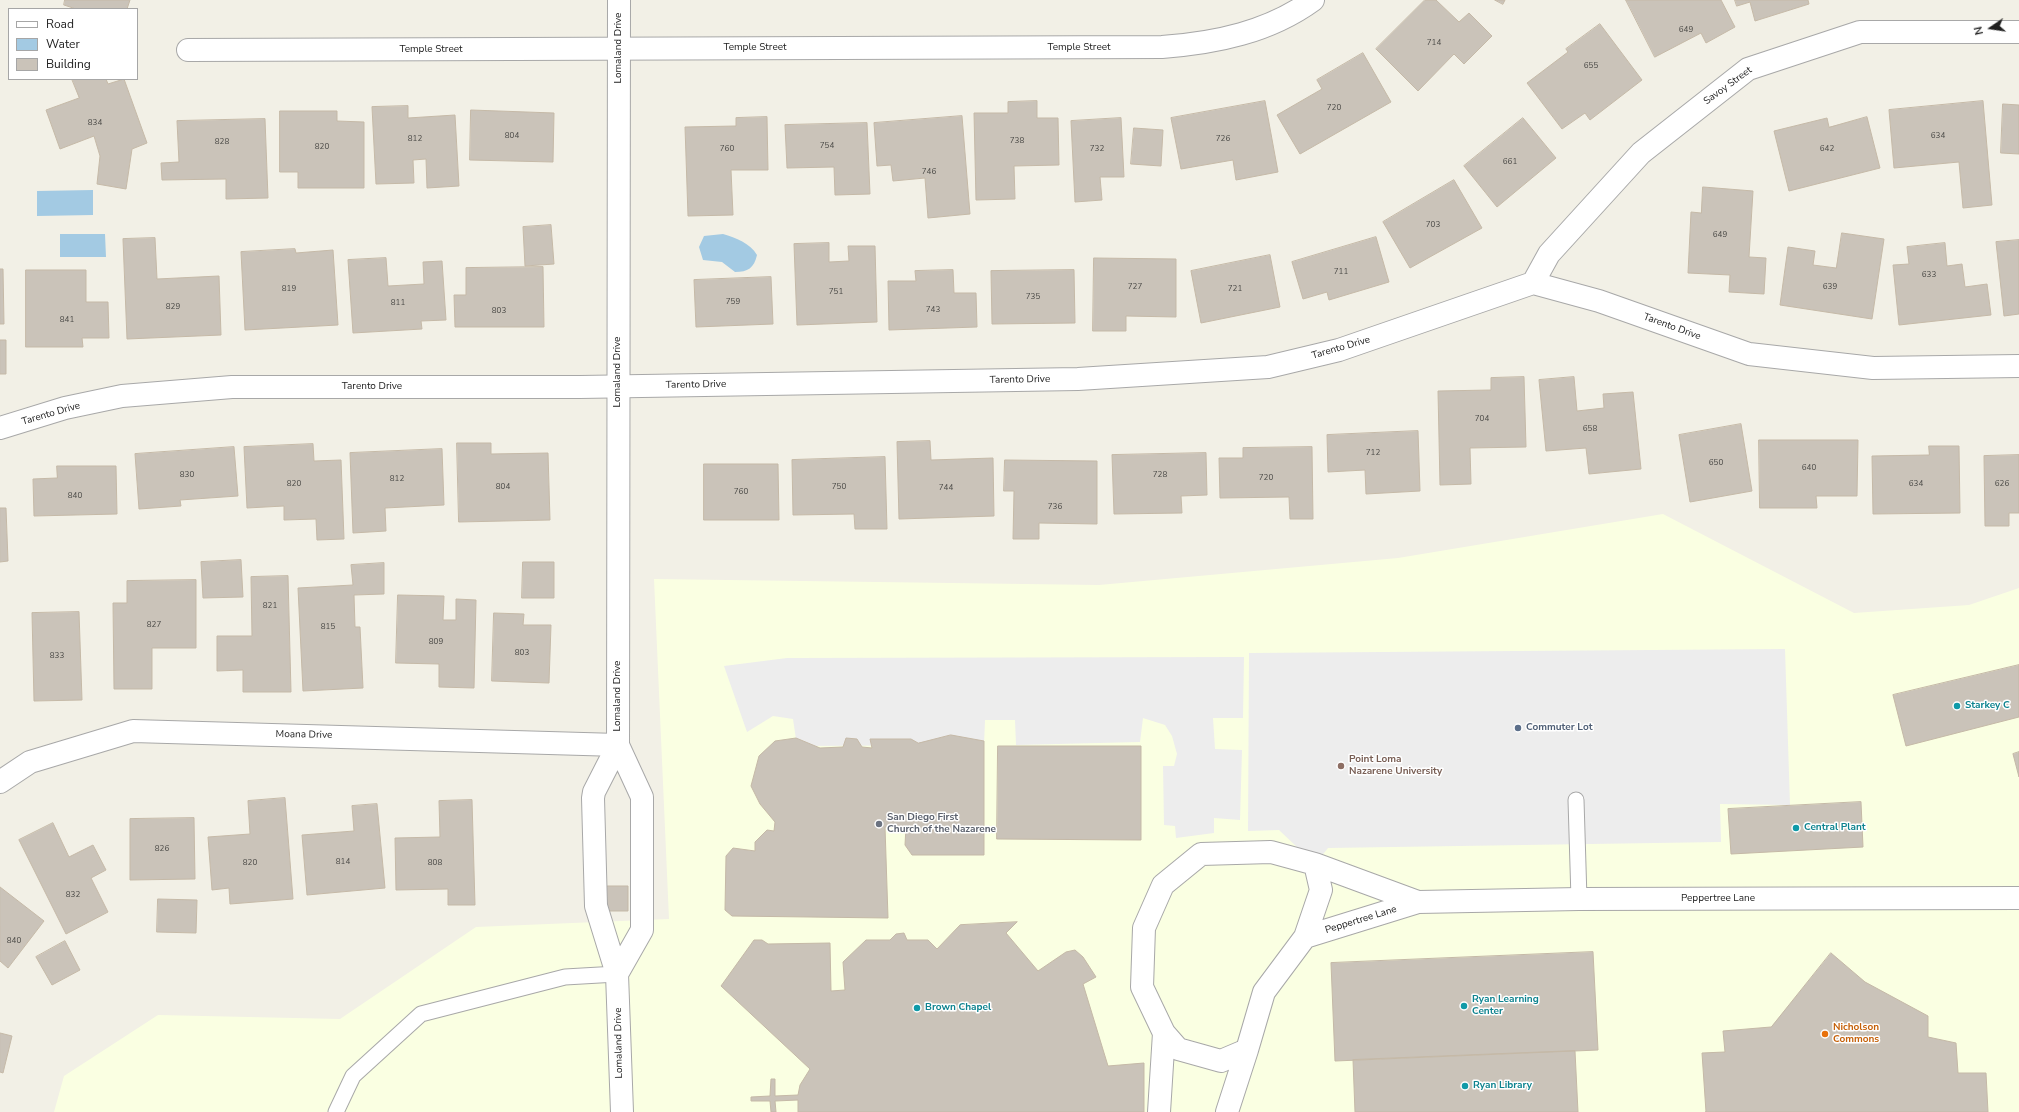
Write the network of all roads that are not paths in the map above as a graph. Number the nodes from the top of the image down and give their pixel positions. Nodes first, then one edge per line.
1 (619, 0) edge
2 (1313, 0) edge
3 (2019, 32) edge
4 (619, 49) junction
5 (188, 50) dead end
6 (1533, 283) junction
7 (2019, 366) edge
8 (618, 386) junction
9 (0, 428) edge
10 (618, 745) junction
11 (0, 782) edge
12 (1576, 800) dead end
13 (1315, 864) junction
14 (2019, 898) edge
15 (1578, 899) junction
16 (1418, 902) junction
17 (1304, 937) junction
18 (617, 974) junction
19 (1164, 1034) junction
20 (1247, 1050) junction
21 (336, 1112) edge
22 (622, 1112) edge
23 (1159, 1112) edge
24 (1227, 1112) edge

1 - 4 street, Lomaland Drive
2 - 4 street, Temple Street
3 - 6 street, Savoy Street
4 - 5 street, Temple Street
4 - 8 street, Lomaland Drive
6 - 7 street, Tarento Drive
6 - 8 street, Tarento Drive
8 - 9 street, Tarento Drive
8 - 10 street, Lomaland Drive
10 - 11 street, Moana Drive
10 - 18 street, Lomaland Drive
10 - 18 street, Lomaland Drive
12 - 15 lane
13 - 16 street, Peppertree Lane
13 - 17 street, Peppertree Lane
13 - 19 street, Peppertree Lane
14 - 15 street, Peppertree Lane
15 - 16 street, Peppertree Lane
16 - 17 street, Peppertree Lane
17 - 20 street, Peppertree Lane
18 - 21 lane
18 - 22 street, Lomaland Drive
19 - 20 street, Peppertree Lane
19 - 23 street, Peppertree Lane
20 - 24 street, Peppertree Lane

